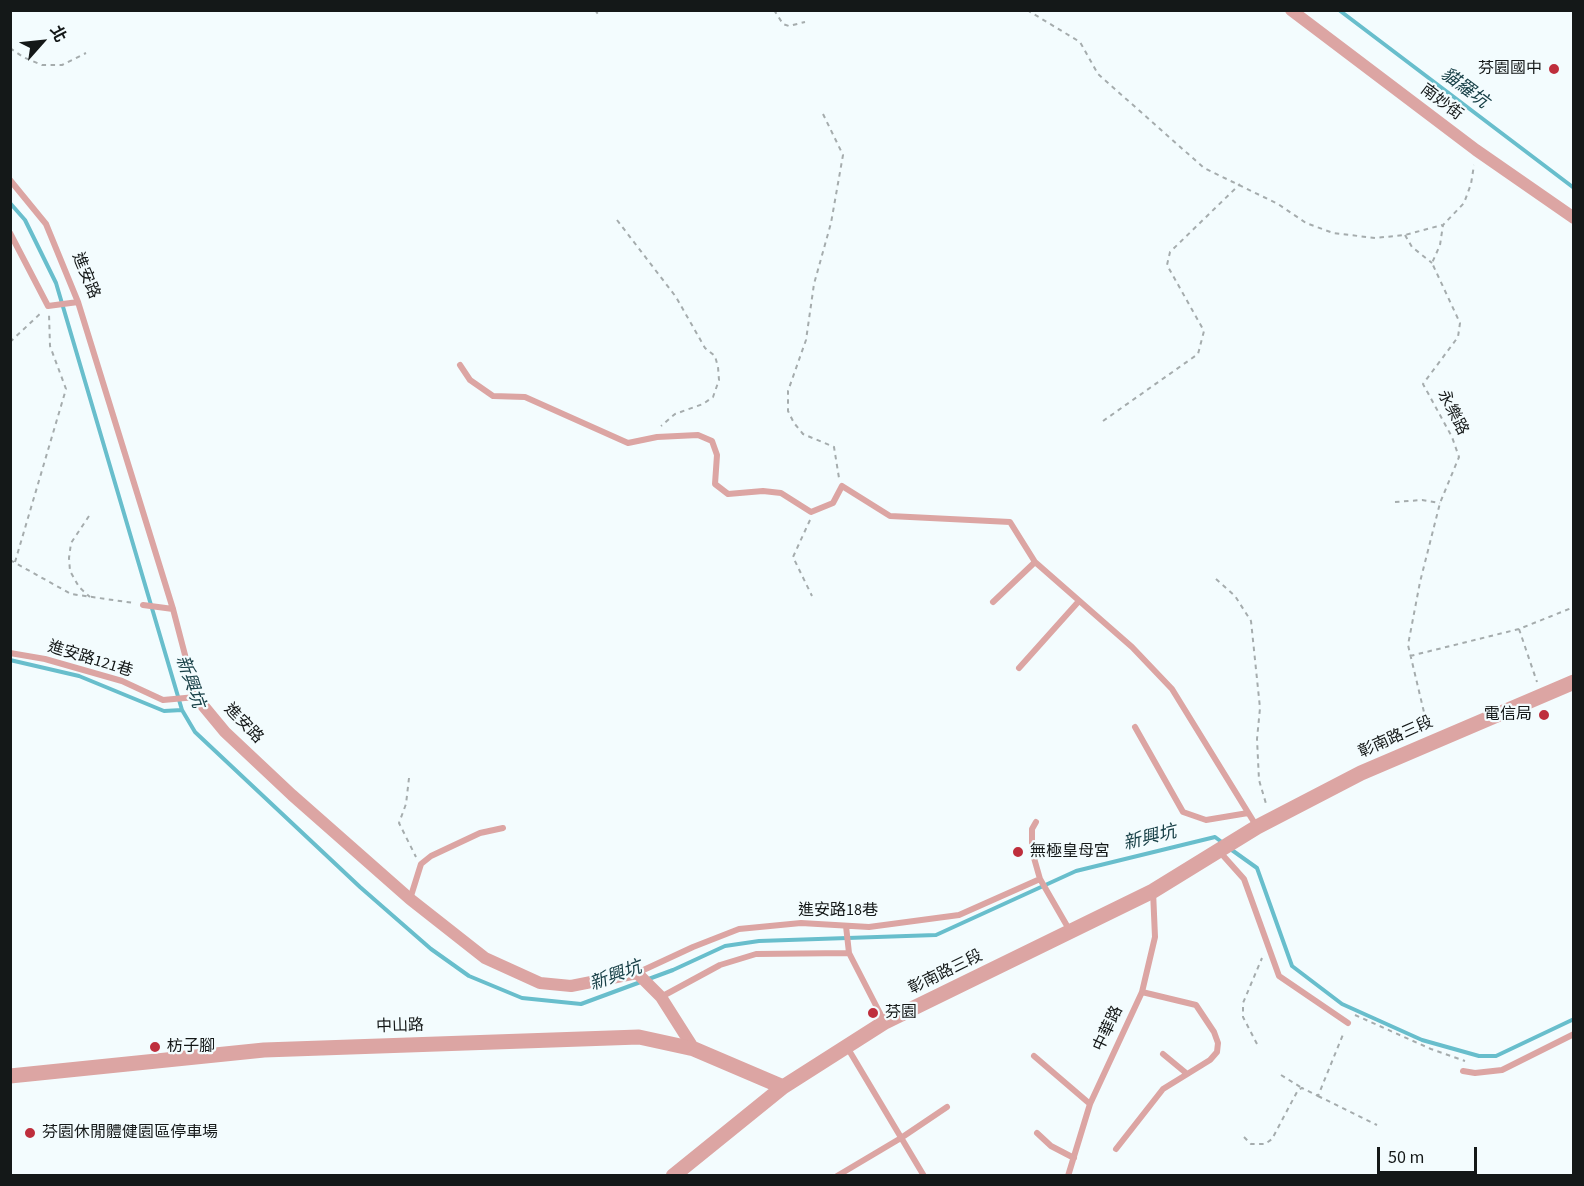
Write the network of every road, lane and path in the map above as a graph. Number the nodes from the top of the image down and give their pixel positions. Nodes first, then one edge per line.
1 (774, 10) edge
2 (1027, 10) edge
3 (1291, 10) edge
4 (805, 22) dead end
5 (10, 48) edge
6 (86, 53) dead end
7 (823, 114) dead end
8 (1476, 150) junction
9 (10, 180) edge
10 (1240, 184) junction
11 (1574, 218) edge
12 (617, 220) dead end
13 (1443, 225) junction
14 (10, 233) edge
15 (1405, 235) junction
16 (1432, 263) junction
17 (78, 302) junction
18 (48, 306) junction
19 (10, 342) edge
20 (460, 365) dead end
21 (1103, 421) dead end
22 (657, 437) junction
23 (842, 486) junction
24 (1395, 502) dead end
25 (1440, 503) junction
26 (812, 512) junction
27 (89, 516) dead end
28 (10, 560) edge
29 (15, 562) junction
30 (1035, 562) junction
31 (1216, 579) dead end
32 (812, 596) dead end
33 (90, 597) junction
34 (1079, 601) junction
35 (993, 602) dead end
36 (143, 605) joint
37 (1574, 607) edge
38 (173, 609) junction
39 (1519, 629) junction
40 (10, 653) edge
41 (1410, 656) junction
42 (1019, 668) dead end
43 (1574, 682) edge
44 (1542, 696) junction
45 (196, 697) junction
46 (1135, 727) dead end
47 (1432, 742) junction
48 (409, 778) dead end
49 (1248, 813) junction
50 (1036, 822) dead end
51 (1264, 824) junction
52 (503, 828) dead end
53 (1221, 850) junction
54 (420, 864) junction
55 (1040, 879) junction
56 (1153, 891) junction
57 (410, 900) junction
58 (846, 926) junction
59 (1070, 931) junction
60 (1267, 950) junction
61 (849, 953) junction
62 (638, 974) junction
63 (1142, 992) junction
64 (661, 997) junction
65 (1348, 1011) dead end
66 (885, 1022) junction
67 (1348, 1023) joint
68 (1574, 1034) edge
69 (1257, 1044) dead end
70 (847, 1047) junction
71 (694, 1049) junction
72 (1163, 1054) dead end
73 (1034, 1056) dead end
74 (1463, 1071) joint
75 (1185, 1073) junction
76 (1281, 1075) dead end
77 (10, 1076) edge
78 (783, 1087) junction
79 (1302, 1088) junction
80 (1318, 1096) junction
81 (1090, 1104) junction
82 (947, 1107) dead end
83 (1377, 1125) dead end
84 (1037, 1133) dead end
85 (1244, 1137) dead end
86 (902, 1138) junction
87 (1116, 1149) dead end
88 (1074, 1158) junction
89 (673, 1176) edge
90 (837, 1176) edge
91 (924, 1176) edge
92 (1068, 1176) edge

1 - 4 path
2 - 10 path
3 - 8 street, 南妙街
5 - 6 path
7 - 23 path
8 - 11 street, 南妙街
8 - 13 path
9 - 17 lane, 進安路
10 - 15 path
10 - 21 path
12 - 22 path
13 - 15 path
13 - 16 path
14 - 18 lane
15 - 16 path
16 - 25 path, 永樂路
17 - 18 lane
17 - 38 lane, 進安路
18 - 19 path
18 - 29 path
20 - 22 lane
22 - 26 lane
23 - 26 lane
23 - 30 lane
24 - 25 path
25 - 41 path, 永樂路
26 - 32 path
27 - 33 path
28 - 29 path
29 - 33 path
30 - 34 lane
30 - 35 lane
31 - 51 path
33 - 36 path
34 - 42 lane
34 - 49 lane
36 - 38 lane
37 - 39 path
38 - 45 lane, 進安路
39 - 41 path
39 - 44 path
40 - 45 lane, 進安路121巷
41 - 47 path, 永樂路
43 - 44 street, 彰南路三段
44 - 47 street, 彰南路三段
45 - 57 street, 進安路
46 - 49 lane
47 - 51 street, 彰南路三段
48 - 54 path
49 - 51 lane
50 - 55 lane
51 - 53 street, 彰南路三段
52 - 54 lane
53 - 56 street, 彰南路三段
53 - 60 lane
54 - 57 lane
55 - 58 lane, 進安路18巷
55 - 59 lane
56 - 59 street, 彰南路三段
56 - 63 lane, 中華路
57 - 62 street, 進安路
58 - 61 lane
58 - 62 lane, 進安路18巷
59 - 66 street, 彰南路三段
60 - 67 lane
60 - 69 path
61 - 64 lane
61 - 66 lane
62 - 64 street
63 - 75 lane
63 - 81 lane, 中華路
64 - 71 street
65 - 74 path
66 - 70 street, 彰南路三段
67 - 80 path
68 - 74 lane
70 - 78 street, 彰南路三段
70 - 86 lane
71 - 77 street, 中山路
71 - 78 street, 中山路
72 - 75 lane
73 - 81 lane
75 - 87 lane
76 - 79 path
78 - 89 street, 彰南路三段
79 - 80 path
79 - 85 path
80 - 83 path
81 - 88 lane, 中華路
82 - 86 lane
84 - 88 lane
86 - 90 lane
86 - 91 lane
88 - 92 lane, 中華路

